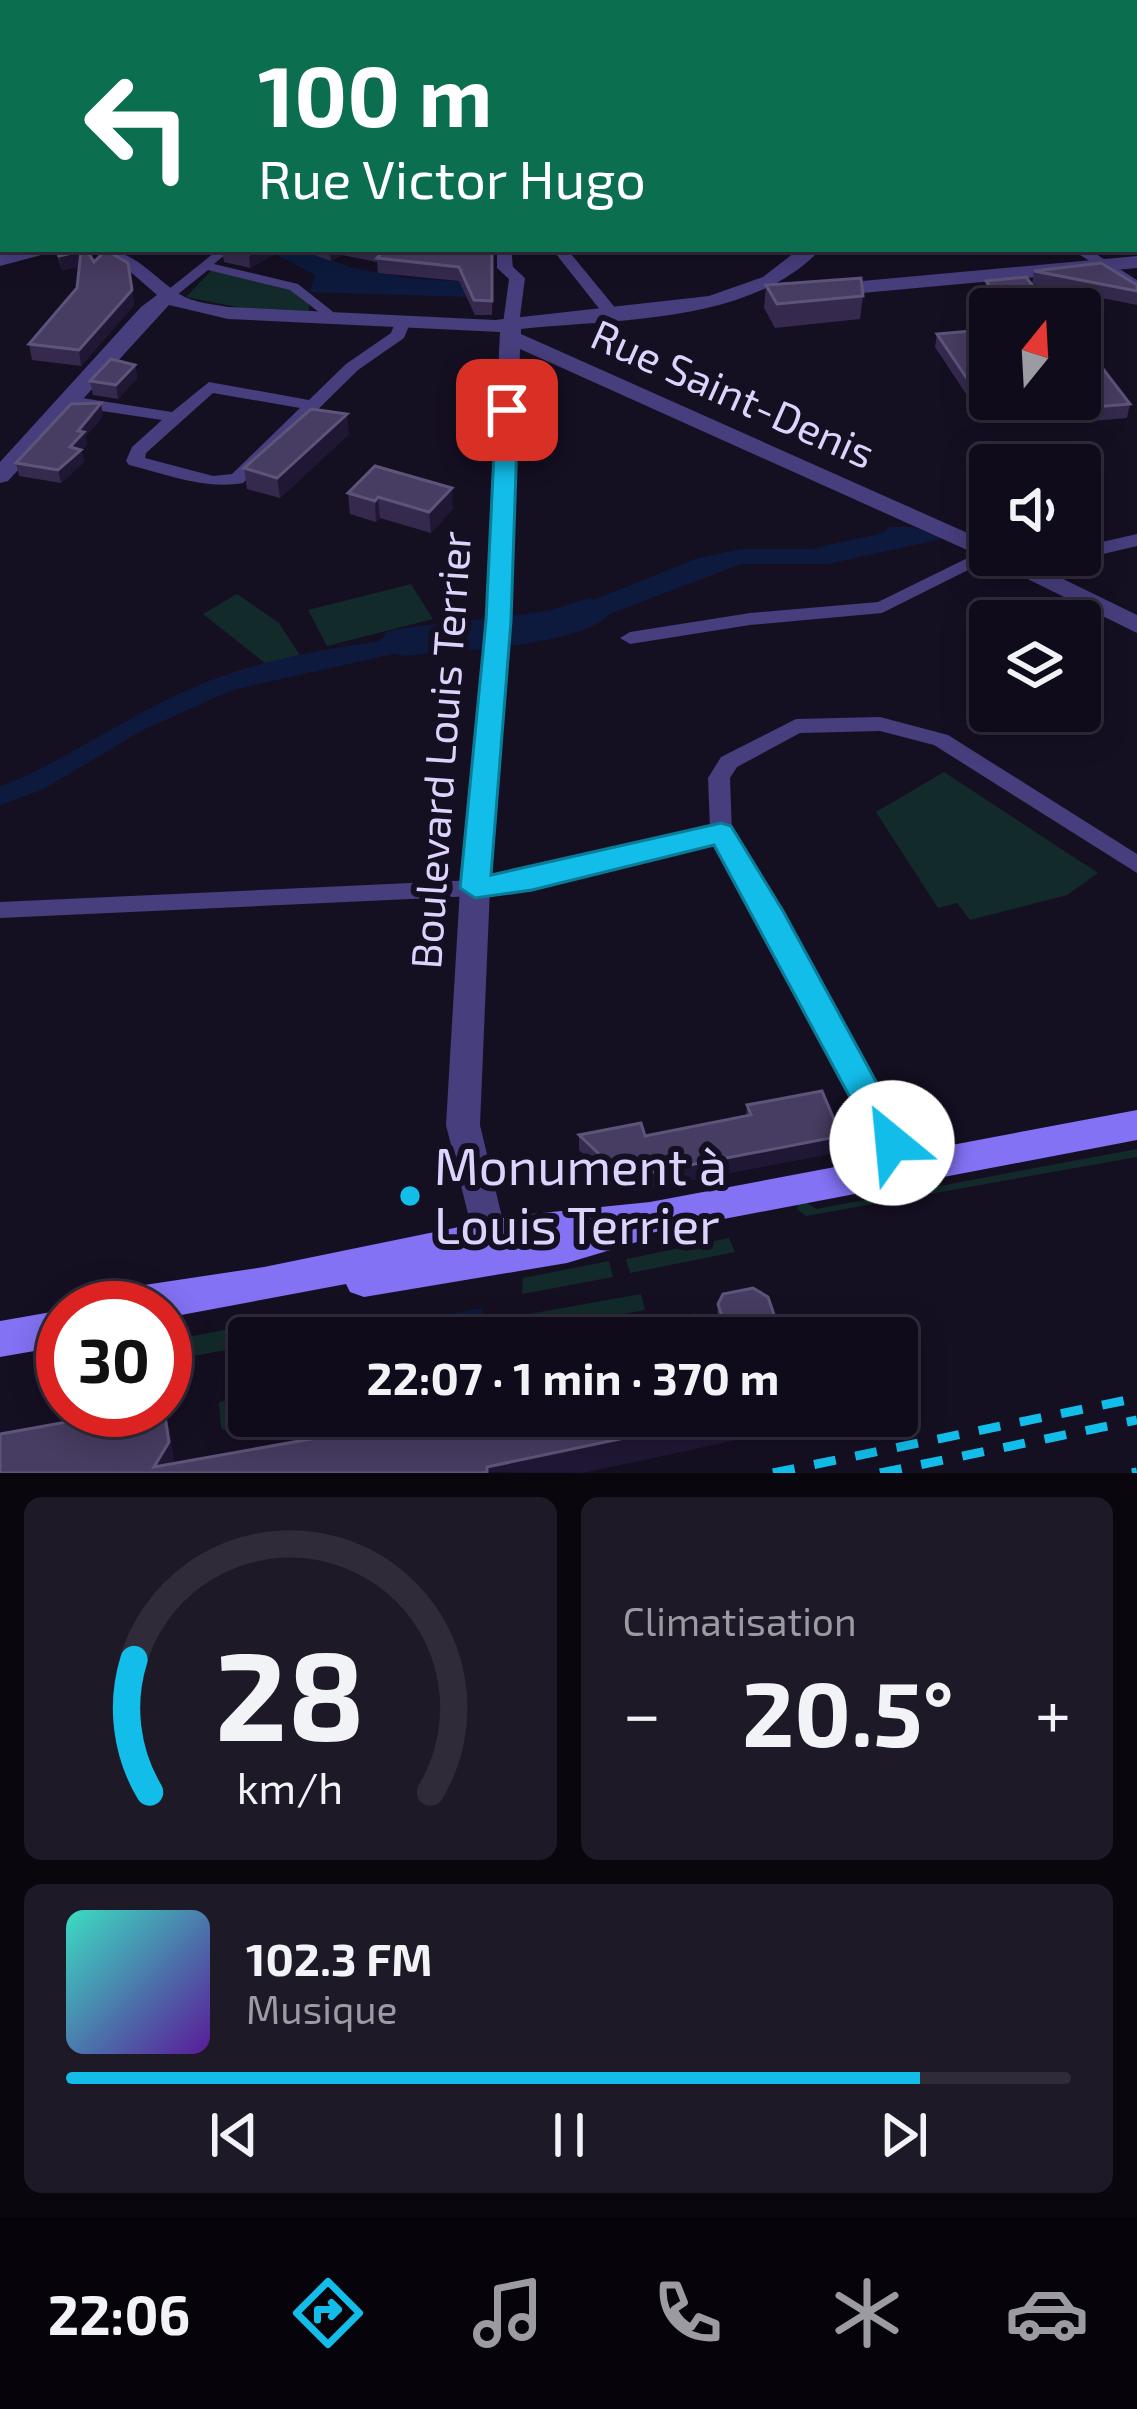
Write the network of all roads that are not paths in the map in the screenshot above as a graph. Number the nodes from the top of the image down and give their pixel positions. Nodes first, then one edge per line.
1 (39, 252) edge
2 (107, 252) edge
3 (223, 252) edge
4 (505, 252) edge
5 (561, 252) edge
6 (807, 252) edge
7 (1082, 252) edge
8 (0, 260) edge
9 (1137, 262) edge
10 (207, 266) junction
11 (1102, 266) junction
12 (1137, 286) edge
13 (168, 296) junction
14 (712, 302) junction
15 (611, 313) junction
16 (336, 320) junction
17 (403, 321) junction
18 (510, 330) junction
19 (69, 401) junction
20 (310, 405) junction
21 (173, 417) junction
22 (0, 476) edge
23 (1137, 539) edge
24 (969, 543) edge
25 (1101, 548) edge
26 (969, 564) edge
27 (1040, 576) edge
28 (1137, 626) edge
29 (630, 638) dead end
30 (721, 833) junction
31 (1137, 865) edge
32 (475, 888) junction
33 (0, 910) edge
34 (1137, 1125) edge
35 (904, 1169) junction
36 (491, 1246) junction
37 (192, 1295) edge
38 (192, 1306) edge
39 (36, 1320) edge
40 (0, 1326) edge
41 (36, 1333) edge
42 (0, 1339) edge

1 - 8 street
2 - 13 street
3 - 10 street
4 - 18 street, Boulevard Louis Terrier
5 - 15 street
6 - 14 street
7 - 11 street
9 - 11 street
10 - 13 street
10 - 16 street
11 - 12 street
11 - 14 street
13 - 16 street
13 - 19 street
14 - 15 street
15 - 18 street
16 - 17 street
17 - 18 street
17 - 20 street
18 - 24 street, Rue Saint-Denis
18 - 32 street, Boulevard Louis Terrier
19 - 21 street
19 - 22 street
20 - 21 street
20 - 21 street
23 - 25 street
26 - 29 street
27 - 28 street
30 - 31 street
30 - 32 street
30 - 35 street
32 - 33 street
32 - 36 street, Boulevard Louis Terrier
34 - 35 main road
35 - 36 main road
36 - 37 main road
36 - 38 main road
39 - 40 main road
41 - 42 main road

